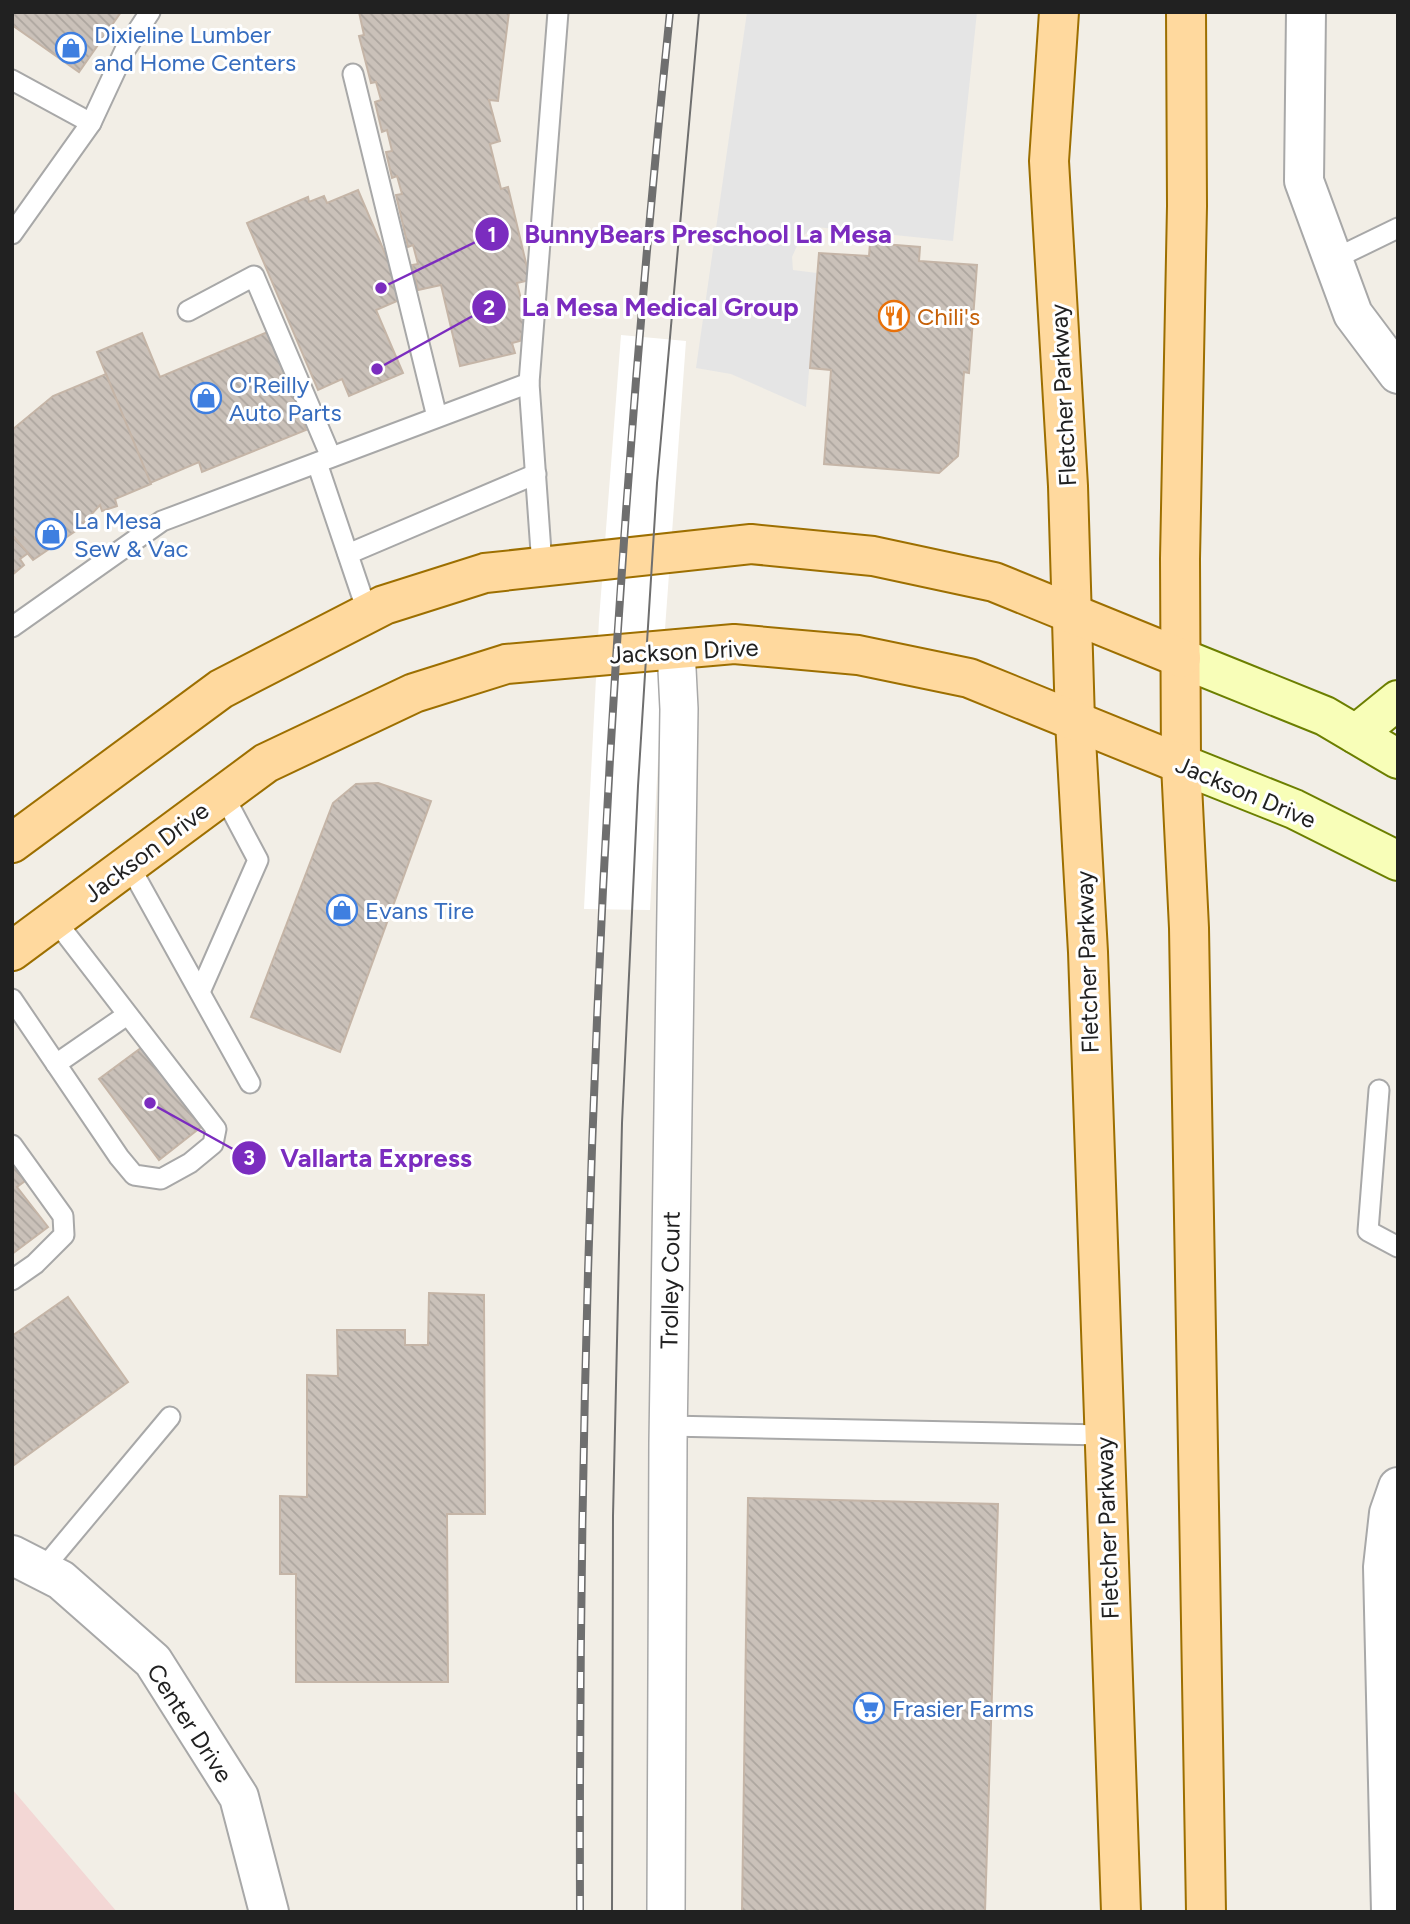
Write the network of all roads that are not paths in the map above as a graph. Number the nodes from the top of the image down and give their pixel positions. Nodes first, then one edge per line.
1 (149, 12) edge
2 (558, 12) edge
3 (1059, 12) edge
4 (1186, 12) edge
5 (1306, 12) edge
6 (354, 75) dead end
7 (12, 80) edge
8 (91, 123) junction
9 (1398, 228) edge
10 (12, 234) edge
11 (1332, 260) junction
12 (188, 311) dead end
13 (1398, 374) edge
14 (529, 383) junction
15 (437, 417) junction
16 (324, 460) junction
17 (536, 474) junction
18 (348, 554) junction
19 (542, 566) junction
20 (368, 614) junction
21 (1072, 614) junction
22 (12, 627) edge
23 (676, 649) junction
24 (1181, 658) junction
25 (1398, 700) edge
26 (1075, 721) junction
27 (1356, 734) junction
28 (1398, 759) edge
29 (1181, 764) junction
30 (223, 794) junction
31 (12, 843) edge
32 (1398, 860) edge
33 (128, 865) junction
34 (55, 920) junction
35 (12, 951) edge
36 (200, 992) junction
37 (12, 999) edge
38 (127, 1015) junction
39 (56, 1064) junction
40 (250, 1083) dead end
41 (1379, 1090) dead end
42 (12, 1145) edge
43 (1398, 1247) edge
44 (12, 1280) edge
45 (170, 1418) dead end
46 (668, 1426) junction
47 (1104, 1434) junction
48 (1398, 1487) edge
49 (27, 1562) edge
50 (269, 1912) edge
51 (666, 1912) edge
52 (1121, 1912) edge
53 (1206, 1912) edge
54 (1391, 1912) edge

1 - 8 lane
2 - 14 lane
3 - 21 main road, Fletcher Parkway
4 - 24 main road
5 - 11 street
6 - 15 lane
7 - 8 lane
8 - 10 lane
9 - 11 lane
11 - 13 street
12 - 16 lane
14 - 15 lane
14 - 17 lane
15 - 16 lane
16 - 18 lane
16 - 22 lane
17 - 18 lane
17 - 19 lane
18 - 20 lane
19 - 20 main road
19 - 21 main road
20 - 31 main road
21 - 24 main road
21 - 26 main road, Fletcher Parkway
23 - 26 main road, Jackson Drive
23 - 30 main road, Jackson Drive
23 - 46 street, Trolley Court
24 - 27 main road
24 - 29 main road
25 - 27 main road
26 - 29 main road, Jackson Drive
26 - 47 main road, Fletcher Parkway
27 - 28 main road
29 - 32 main road, Jackson Drive
29 - 53 main road
30 - 33 main road, Jackson Drive
30 - 36 lane
33 - 34 main road, Jackson Drive
33 - 36 lane
34 - 35 main road, Jackson Drive
34 - 38 lane
36 - 40 lane
37 - 39 lane
38 - 39 lane
38 - 39 lane
41 - 43 lane
42 - 44 lane
45 - 49 lane
46 - 47 lane
46 - 51 street, Trolley Court
47 - 52 main road, Fletcher Parkway
48 - 54 street
49 - 50 street, Center Drive

